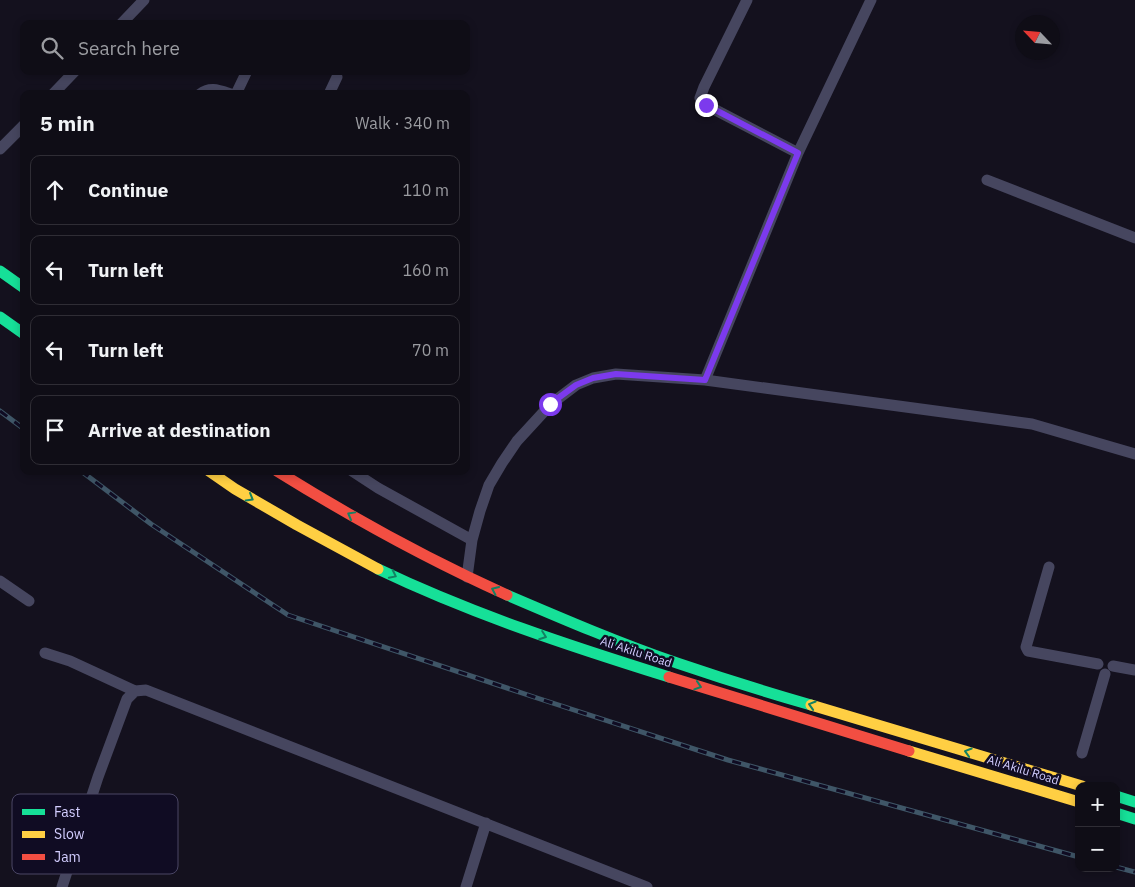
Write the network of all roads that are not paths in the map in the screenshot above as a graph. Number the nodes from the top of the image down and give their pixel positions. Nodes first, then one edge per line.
1 (144, 0) edge
2 (747, 0) edge
3 (871, 0) edge
4 (125, 20) edge
5 (71, 75) edge
6 (245, 75) edge
7 (337, 77) dead end
8 (58, 90) edge
9 (205, 90) edge
10 (220, 90) edge
11 (238, 90) edge
12 (331, 90) edge
13 (20, 129) edge
14 (0, 149) edge
15 (798, 153) junction
16 (987, 180) dead end
17 (1135, 238) edge
18 (0, 271) edge
19 (20, 285) edge
20 (0, 317) edge
21 (20, 331) edge
22 (705, 380) junction
23 (1135, 454) edge
24 (214, 475) edge
25 (283, 475) edge
26 (358, 475) edge
27 (472, 540) junction
28 (1049, 567) dead end
29 (467, 577) junction
30 (0, 581) edge
31 (29, 601) dead end
32 (45, 653) dead end
33 (1105, 668) junction
34 (1135, 670) edge
35 (135, 691) junction
36 (1082, 753) dead end
37 (1075, 784) edge
38 (92, 794) edge
39 (1120, 797) edge
40 (1075, 801) edge
41 (1135, 802) edge
42 (1120, 814) edge
43 (1135, 818) edge
44 (486, 823) junction
45 (66, 874) edge
46 (62, 887) edge
47 (466, 887) edge
48 (647, 887) edge

1 - 4 street
2 - 15 street
3 - 15 street
5 - 8 street
6 - 11 street
7 - 12 street
9 - 10 street
13 - 14 street
15 - 22 street
16 - 17 street
18 - 19 main road
20 - 21 main road
22 - 23 street
22 - 27 street
24 -> 40 main road, Ali Akilu Road
29 -> 25 main road, Ali Akilu Road
26 - 27 street
27 - 29 street
28 - 33 street
37 -> 29 main road, Ali Akilu Road
30 - 31 street
32 - 35 street
33 - 34 street
33 - 36 street
35 - 38 street
35 - 44 street
39 - 41 main road
42 - 43 main road
44 - 47 street
44 - 48 street
45 - 46 street

